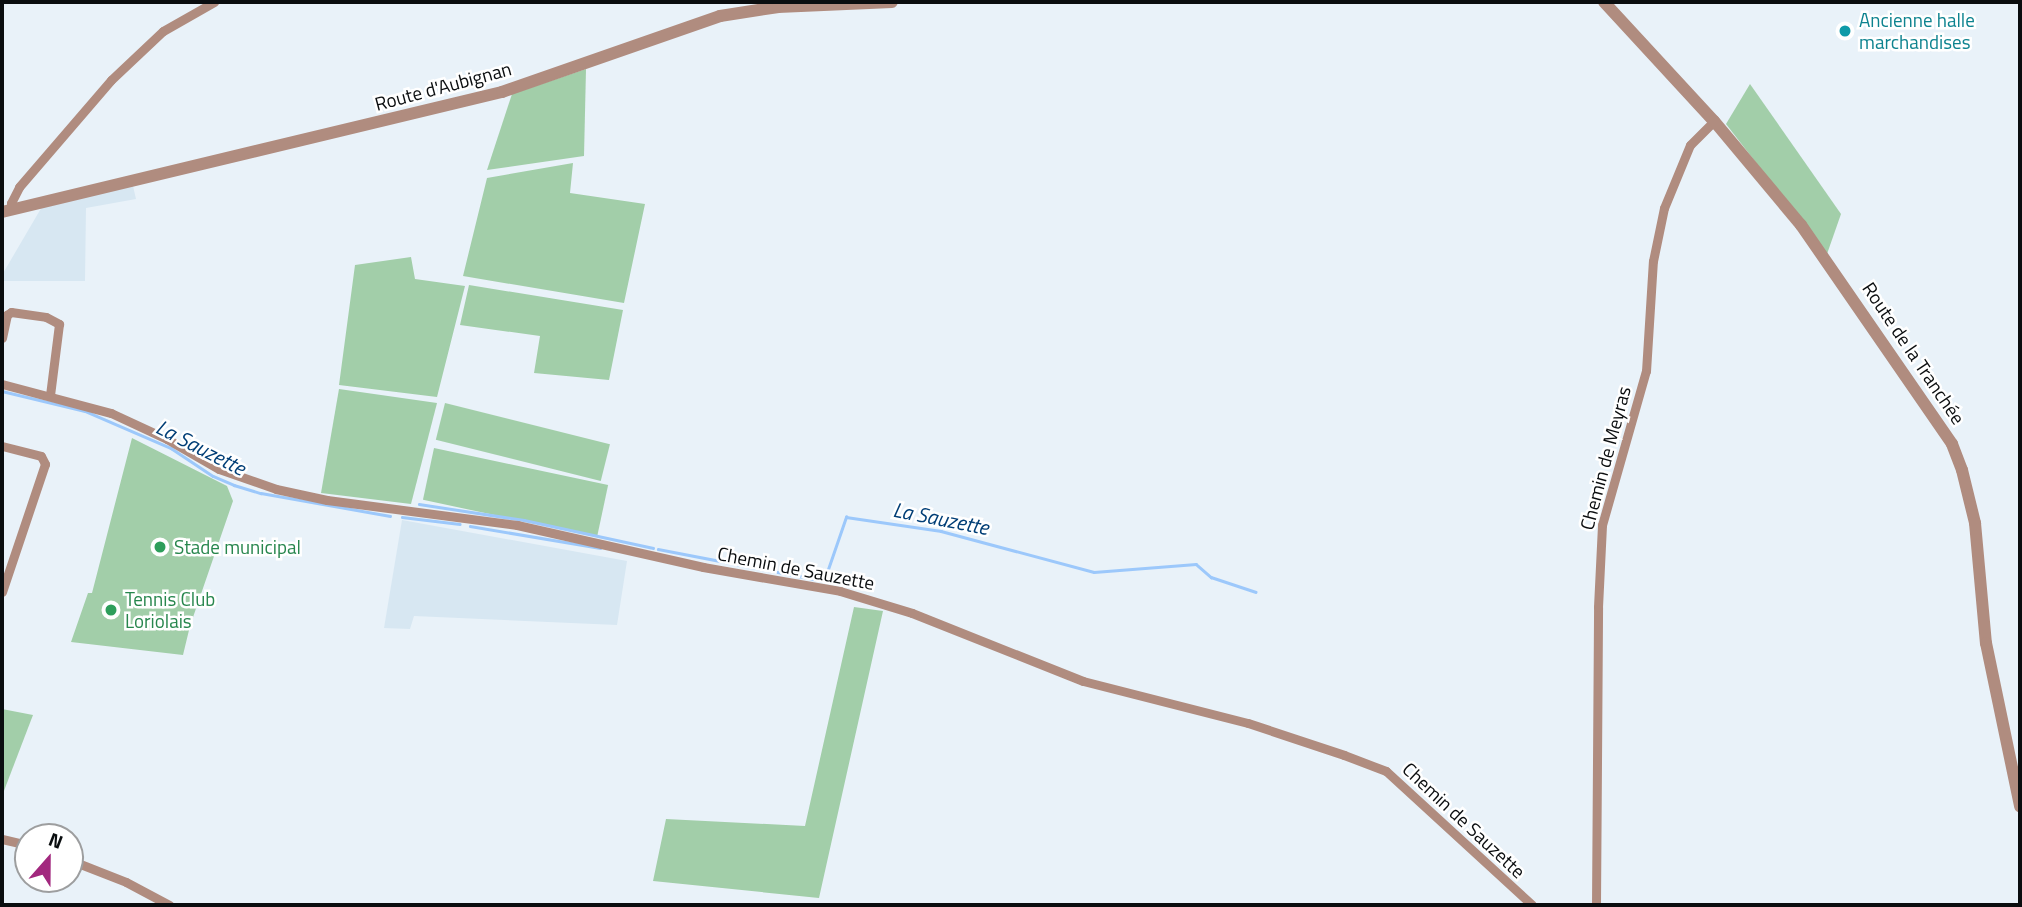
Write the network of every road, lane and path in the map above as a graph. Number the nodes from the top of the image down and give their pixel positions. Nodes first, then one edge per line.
1 (214, 2) edge
2 (892, 2) edge
3 (1604, 2) edge
4 (1714, 121) junction
5 (7, 210) edge
6 (2, 338) edge
7 (2, 384) edge
8 (50, 395) junction
9 (2, 446) edge
10 (2, 592) edge
11 (2020, 806) edge
12 (84, 865) edge
13 (156, 902) edge
14 (169, 905) edge
15 (1532, 905) edge
16 (1596, 905) edge

1 - 5 street
2 - 5 street, Route d'Aubignan
3 - 4 street, Route de la Tranchée
4 - 11 street, Route de la Tranchée
4 - 16 street, Chemin de Meyras
6 - 8 street
7 - 8 street, Chemin de Sauzette
8 - 15 street, Chemin de Sauzette
9 - 10 street
12 - 13 street
13 - 14 street

